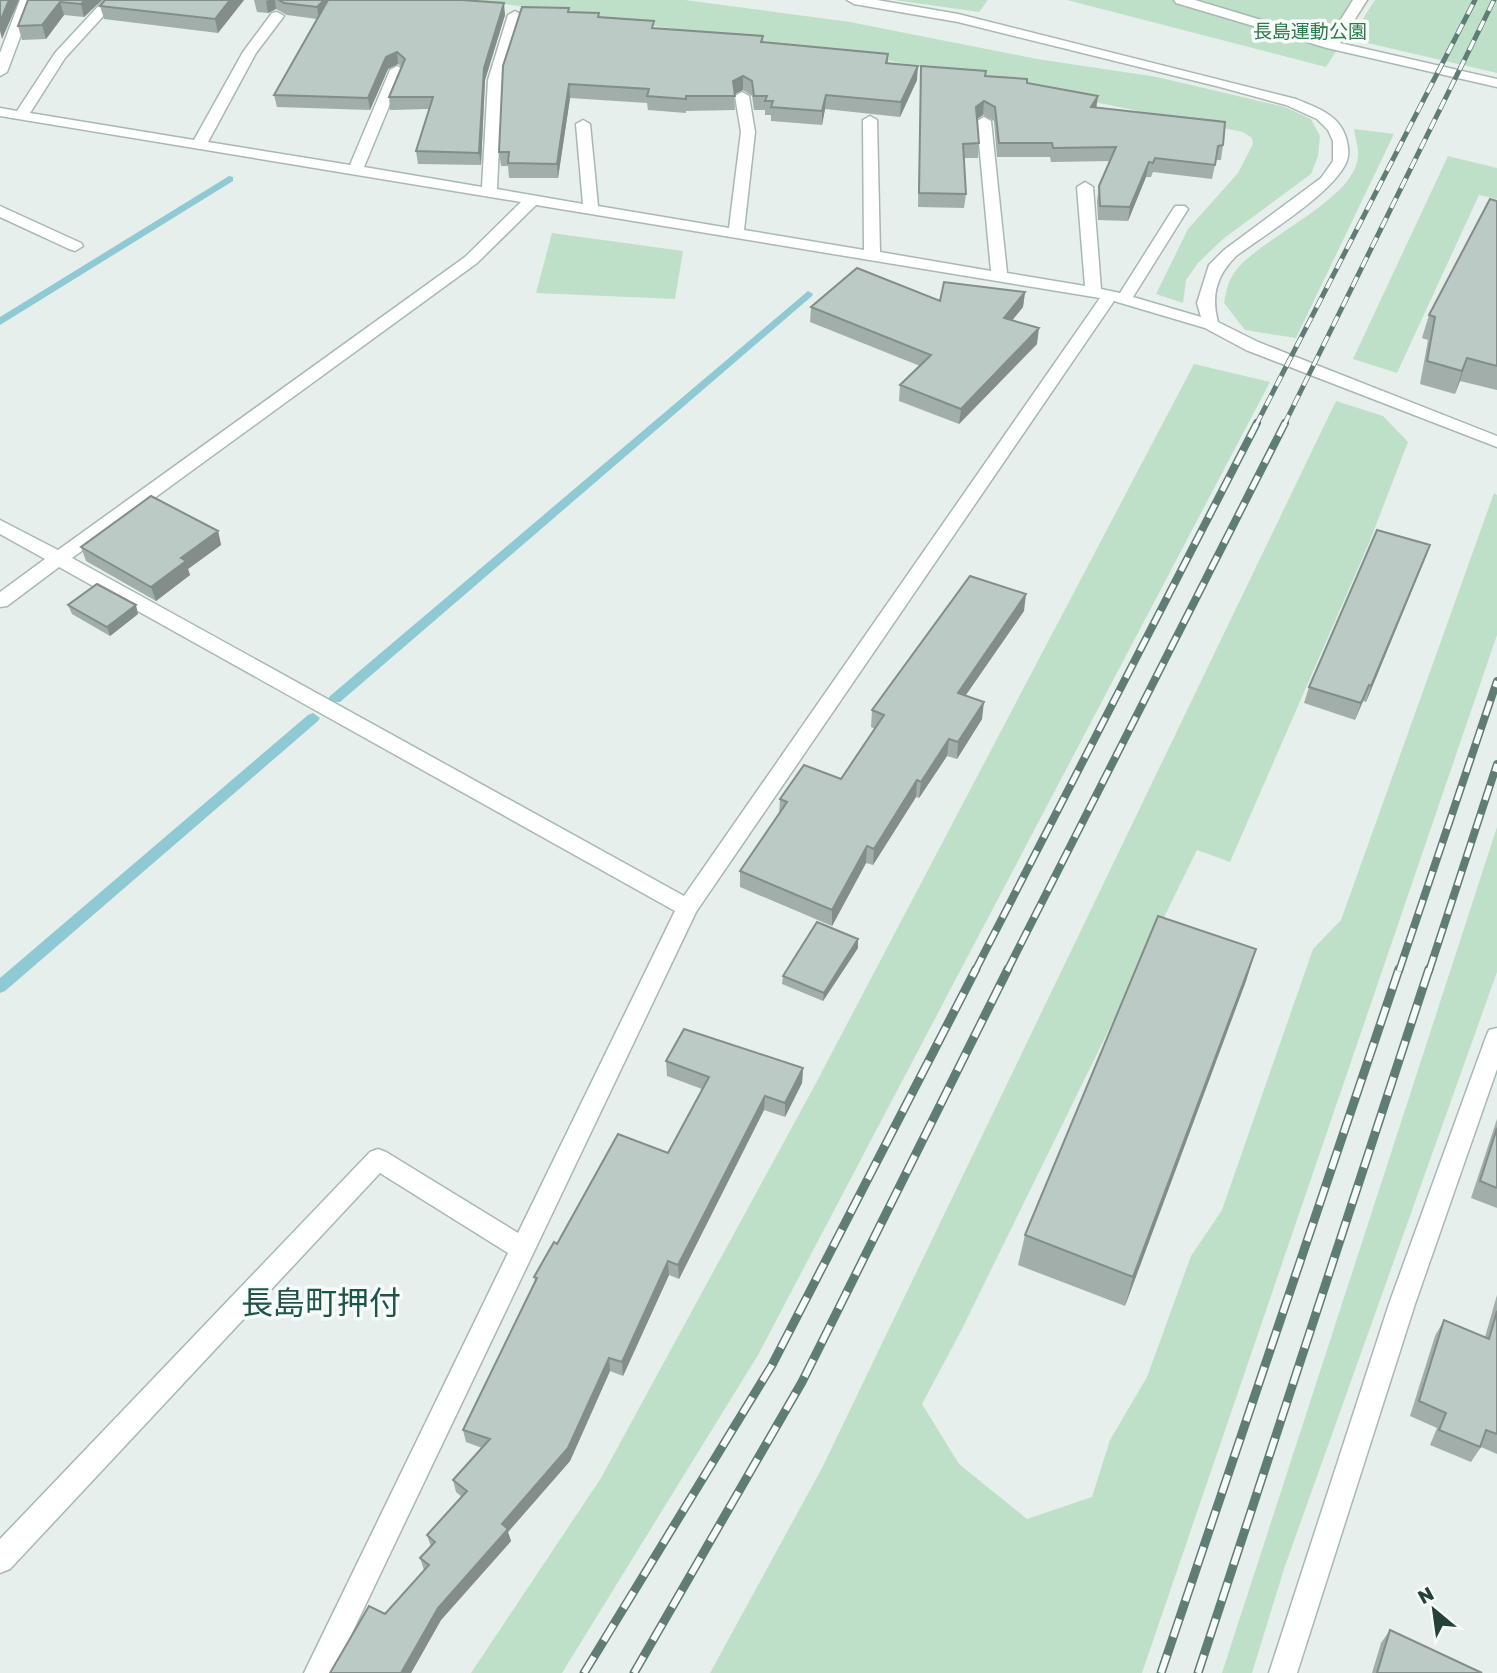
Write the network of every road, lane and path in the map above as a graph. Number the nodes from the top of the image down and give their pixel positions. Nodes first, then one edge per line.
1 (27, 0) edge
2 (855, 0) edge
3 (1181, 0) edge
4 (1360, 0) edge
5 (110, 1) edge
6 (515, 15) dead end
7 (277, 16) edge
8 (1332, 45) junction
9 (397, 71) edge
10 (0, 72) edge
11 (1497, 83) edge
12 (742, 96) edge
13 (0, 112) edge
14 (21, 116) junction
15 (870, 120) edge
16 (984, 121) edge
17 (583, 124) dead end
18 (198, 146) junction
19 (355, 170) junction
20 (1085, 187) dead end
21 (489, 191) junction
22 (534, 198) junction
23 (591, 208) junction
24 (1180, 209) dead end
25 (0, 211) edge
26 (736, 232) junction
27 (75, 246) dead end
28 (872, 255) junction
29 (999, 276) junction
30 (1109, 295) junction
31 (1211, 325) junction
32 (1497, 442) edge
33 (0, 526) edge
34 (60, 558) junction
35 (0, 601) edge
36 (688, 908) junction
37 (1497, 1037) edge
38 (523, 1249) junction
39 (0, 1559) edge
40 (318, 1673) edge
41 (1283, 1673) edge

1 - 10 street
2 - 31 street
3 - 8 street
4 - 8 street
5 - 14 street
6 - 21 street
7 - 18 street
8 - 11 street
9 - 19 street
12 - 26 street
13 - 14 street
14 - 18 street
15 - 28 street
16 - 29 street
17 - 23 street
18 - 19 street
19 - 21 street
20 - 30 street
21 - 22 street
22 - 23 street
22 - 34 street
23 - 26 street
24 - 30 street
25 - 27 street
26 - 28 street
28 - 29 street
29 - 30 street
30 - 31 street
30 - 36 street
31 - 32 street
33 - 34 street
34 - 35 street
34 - 36 street
36 - 38 street
37 - 41 street
38 - 39 street
38 - 40 street

